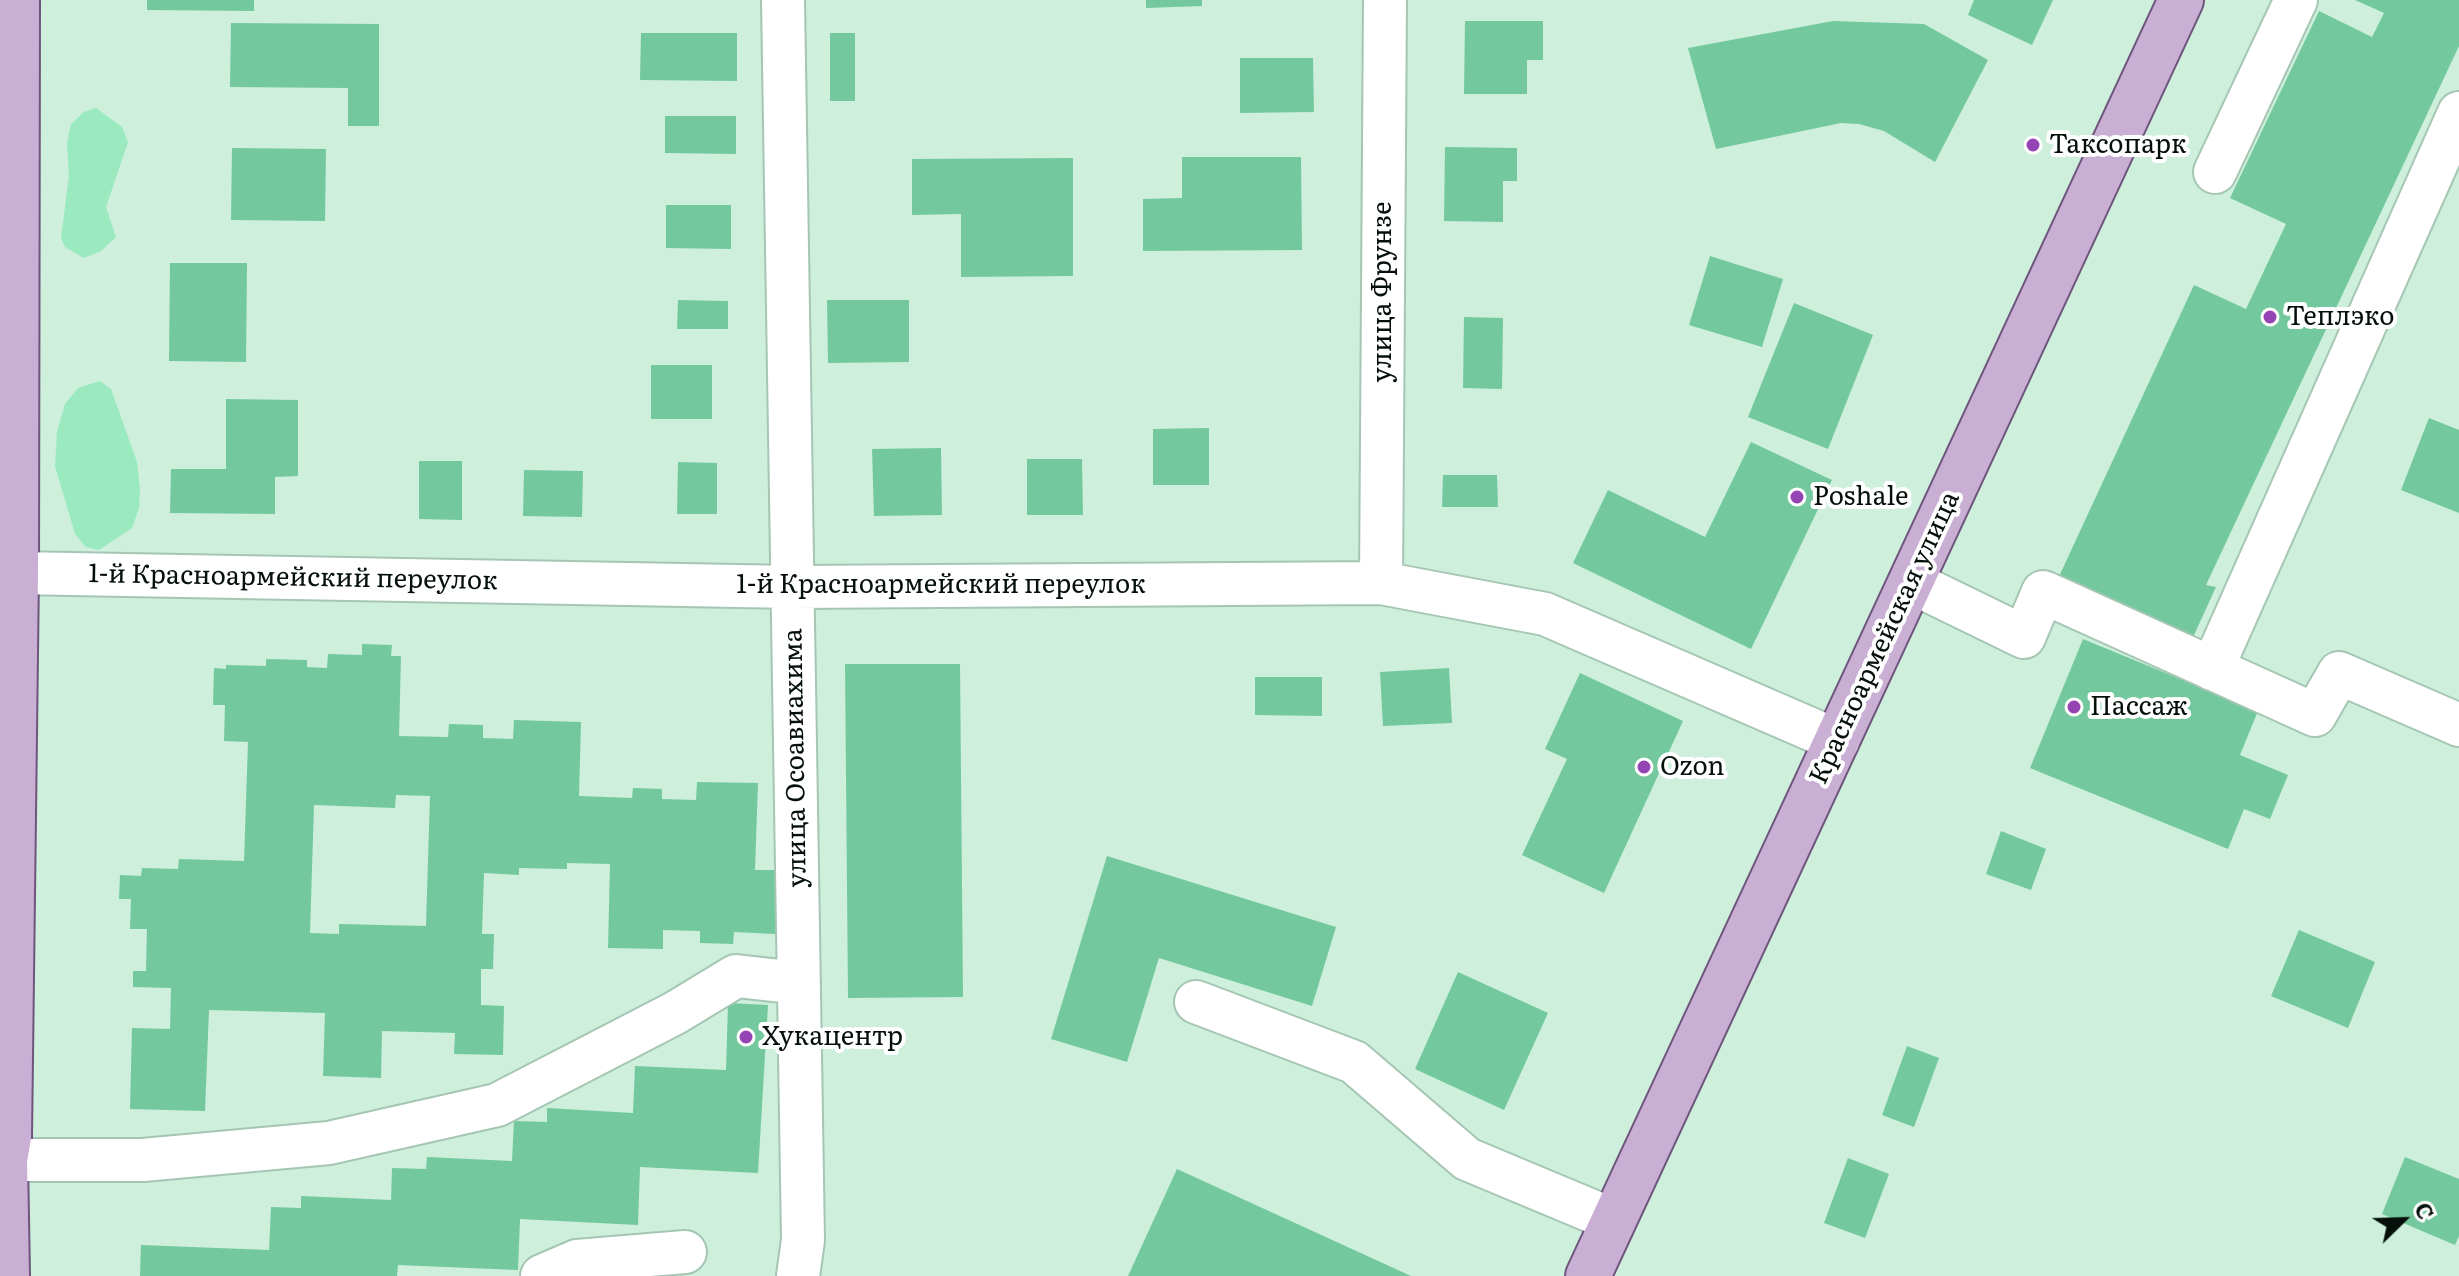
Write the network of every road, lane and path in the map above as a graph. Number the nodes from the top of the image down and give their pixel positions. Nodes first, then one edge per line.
1 (17, 0) edge
2 (783, 0) edge
3 (1385, 0) edge
4 (2181, 0) edge
5 (2296, 0) edge
6 (2459, 113) edge
7 (2215, 172) dead end
8 (9, 209) edge
9 (16, 573) junction
10 (1911, 582) junction
11 (1381, 583) junction
12 (793, 587) junction
13 (2212, 669) junction
14 (2459, 725) edge
15 (1838, 741) junction
16 (799, 983) junction
17 (1196, 1002) dead end
18 (5, 1145) edge
19 (1613, 1220) junction
20 (685, 1252) dead end
21 (7, 1276) edge
22 (542, 1276) edge
23 (798, 1276) edge
24 (1588, 1276) edge

1 - 8 main road
2 - 12 street, улица Осоавиахима
3 - 11 street, улица Фрунзе
4 - 10 main road, Красноармейская улица
5 - 7 street
6 - 13 street
8 - 9 main road
9 - 12 street, 1-й Красноармейский переулок
9 - 18 main road
10 - 13 street
10 - 15 main road, Красноармейская улица
11 - 12 street, 1-й Красноармейский переулок
11 - 15 street, 1-й Красноармейский переулок
12 - 16 street, улица Осоавиахима
13 - 14 street
15 - 19 main road, Красноармейская улица
16 - 18 street
16 - 23 street, улица Осоавиахима
17 - 19 street
18 - 21 main road
19 - 24 main road, Красноармейская улица
20 - 22 street

